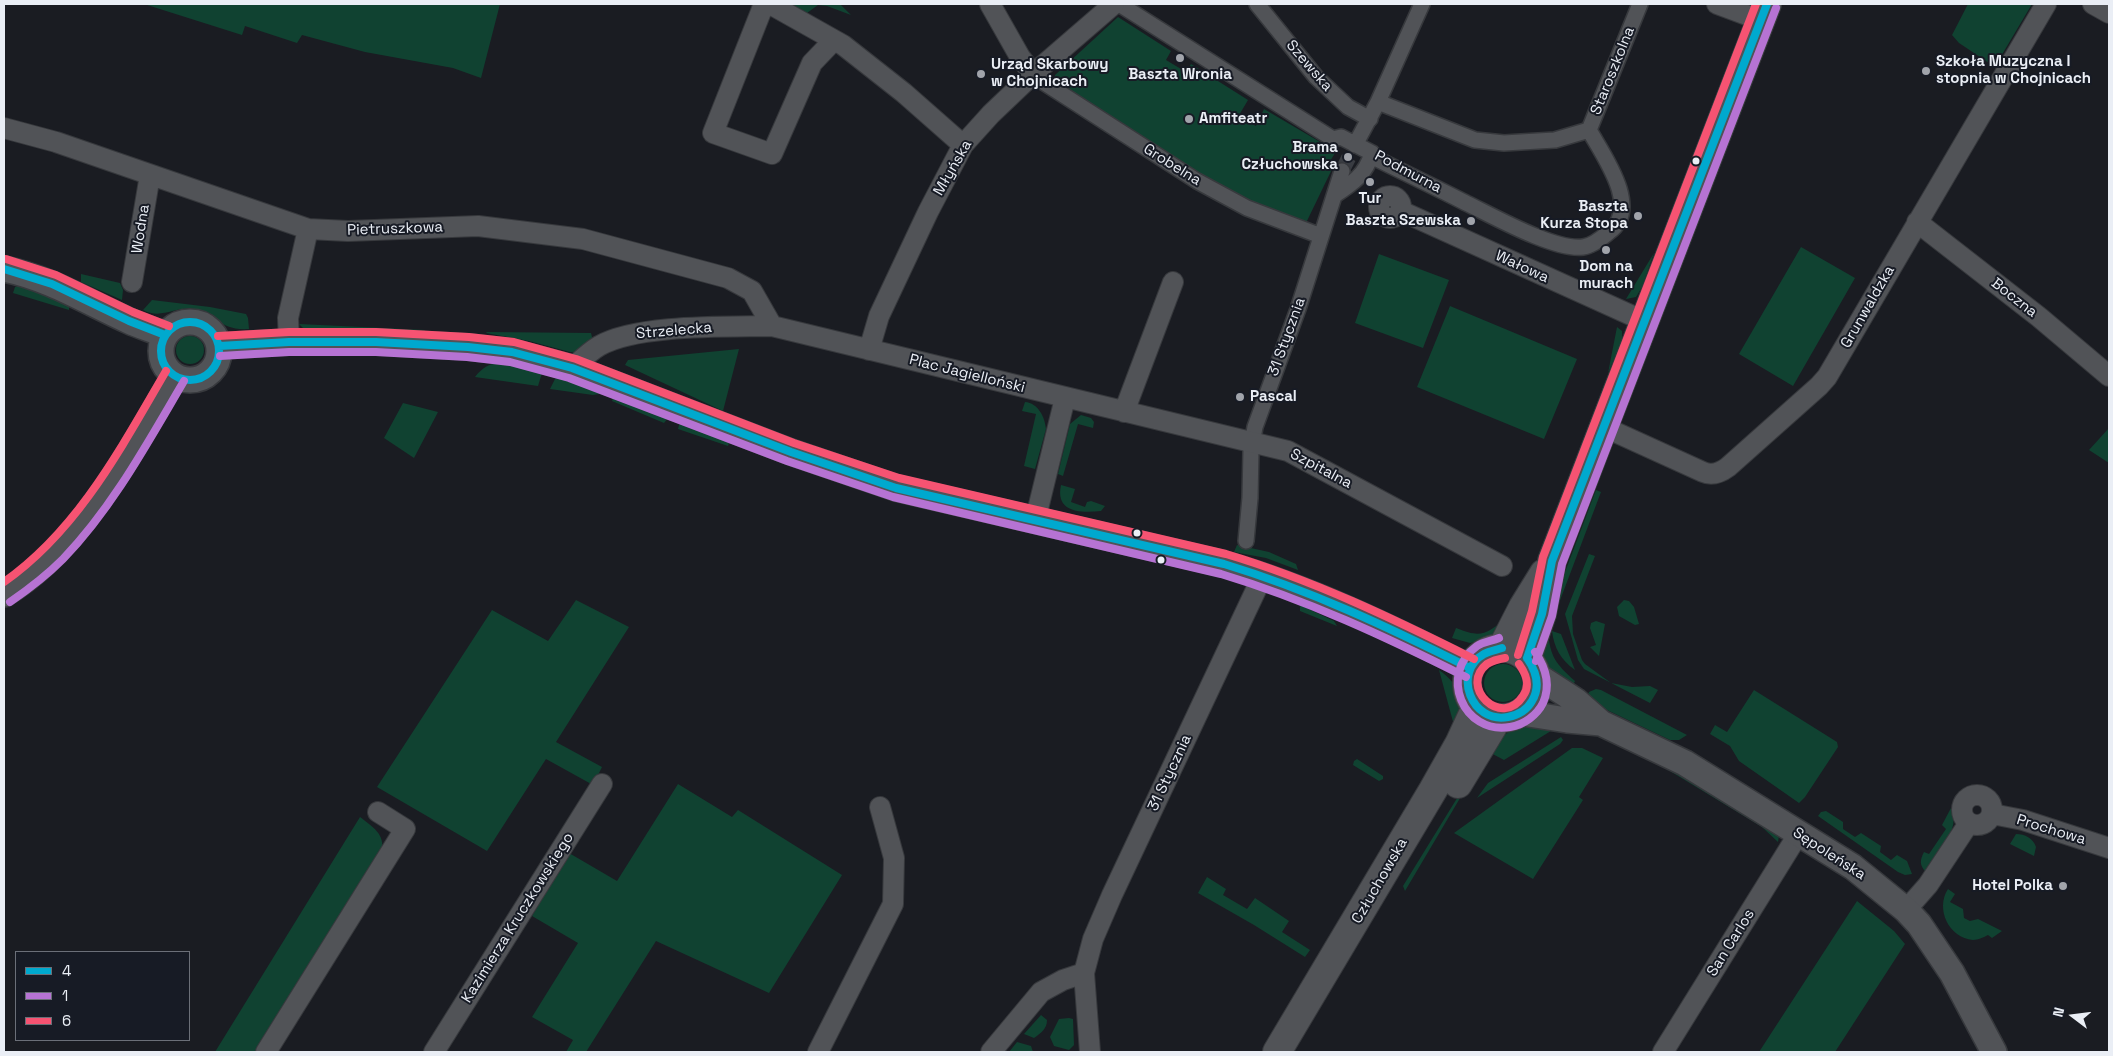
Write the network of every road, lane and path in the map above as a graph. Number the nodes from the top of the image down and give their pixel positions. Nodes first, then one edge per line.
1 (764, 4) edge
2 (770, 4) edge
3 (990, 4) edge
4 (1114, 4) edge
5 (1119, 4) edge
6 (1256, 4) edge
7 (1422, 4) edge
8 (1640, 4) edge
9 (1717, 4) edge
10 (2046, 4) edge
11 (2094, 4) edge
12 (1764, 12) edge
13 (2109, 13) edge
14 (834, 40) junction
15 (1033, 74) junction
16 (1378, 102) junction
17 (1370, 119) junction
18 (4, 128) edge
19 (1589, 130) junction
20 (964, 145) junction
21 (1356, 145) junction
22 (1372, 153) junction
23 (1342, 171) tunnel mouth
24 (150, 175) junction
25 (1335, 195) junction
26 (1401, 211) dead end
27 (1916, 222) junction
28 (308, 229) junction
29 (1321, 236) junction
30 (4, 269) edge
31 (132, 282) dead end
32 (1172, 282) dead end
33 (1644, 321) junction
34 (772, 326) junction
35 (165, 335) junction
36 (289, 342) junction
37 (219, 346) junction
38 (869, 350) junction
39 (572, 368) junction
40 (175, 376) junction
41 (2109, 376) edge
42 (1065, 398) junction
43 (1124, 412) junction
44 (1604, 427) junction
45 (1252, 442) junction
46 (1035, 520) junction
47 (1246, 541) dead end
48 (1552, 561) junction
49 (1502, 566) dead end
50 (1263, 575) junction
51 (4, 594) edge
52 (1502, 648) junction
53 (1532, 667) junction
54 (1470, 668) junction
55 (1498, 713) junction
56 (1601, 723) junction
57 (602, 784) dead end
58 (880, 806) dead end
59 (378, 812) dead end
60 (1799, 833) junction
61 (2109, 848) edge
62 (1906, 910) junction
63 (1084, 973) junction
64 (266, 1052) edge
65 (434, 1052) edge
66 (818, 1052) edge
67 (991, 1052) edge
68 (1090, 1052) edge
69 (1277, 1052) edge
70 (1295, 1052) edge
71 (1663, 1052) edge
72 (1994, 1052) edge

1 - 14 street
2 - 14 street
3 - 15 street
4 - 15 street, Młyńska
5 - 21 street, Podmurna
6 - 17 street, Szewska
7 - 16 street
8 - 19 street, Staroszkolna
9 - 12 street
10 - 27 street, Grunwaldzka
11 - 13 street
12 - 33 main road
14 - 20 street
15 - 20 street, Młyńska
15 - 29 street, Grobelna
16 - 17 street
16 - 19 street, Staroszkolna
17 - 21 street
18 - 24 street, Pietruszkowa
19 - 22 street, Podmurna
20 - 38 street, Młyńska
21 - 22 street, Podmurna
22 - 25 street
23 - 25 street, 31 Stycznia
24 - 28 street, Pietruszkowa
24 - 31 street, Wodna
25 - 29 street, 31 Stycznia
26 - 33 street, Wałowa
27 - 41 street, Boczna
27 - 44 street, Grunwaldzka
28 - 34 street, Pietruszkowa
28 - 36 street
29 - 45 street, 31 Stycznia
30 - 35 street
32 - 43 street
33 - 44 main road
34 - 38 street, Strzelecka
34 - 39 street, Strzelecka
35 - 37 street
35 - 40 street
36 - 37 street
36 - 39 street
37 - 40 street
38 - 42 street, Plac Jagielloński
39 - 46 street
40 - 51 street
42 - 43 street, Plac Jagielloński
42 - 46 street
43 - 45 street, Szpitalna
44 - 48 main road
45 - 47 street, 31 Stycznia
45 - 49 street, Szpitalna
46 - 50 street
48 - 52 main road
48 - 53 main road
50 - 54 street
50 - 63 street, 31 Stycznia
52 - 53 main road
52 - 54 main road
53 - 55 main road
53 - 56 street, Sępoleńska
54 - 55 main road
55 - 56 street, Sępoleńska
55 - 69 main road, Człuchowska
55 - 70 main road, Człuchowska
56 - 60 street, Sępoleńska
57 - 65 street, Kazimierza Kruczkowskiego
58 - 66 street
59 - 64 street
60 - 62 street, Sępoleńska
60 - 71 street, San Carlos
61 - 62 street, Prochowa
62 - 72 street, Sępoleńska
63 - 67 street
63 - 68 street, 31 Stycznia

